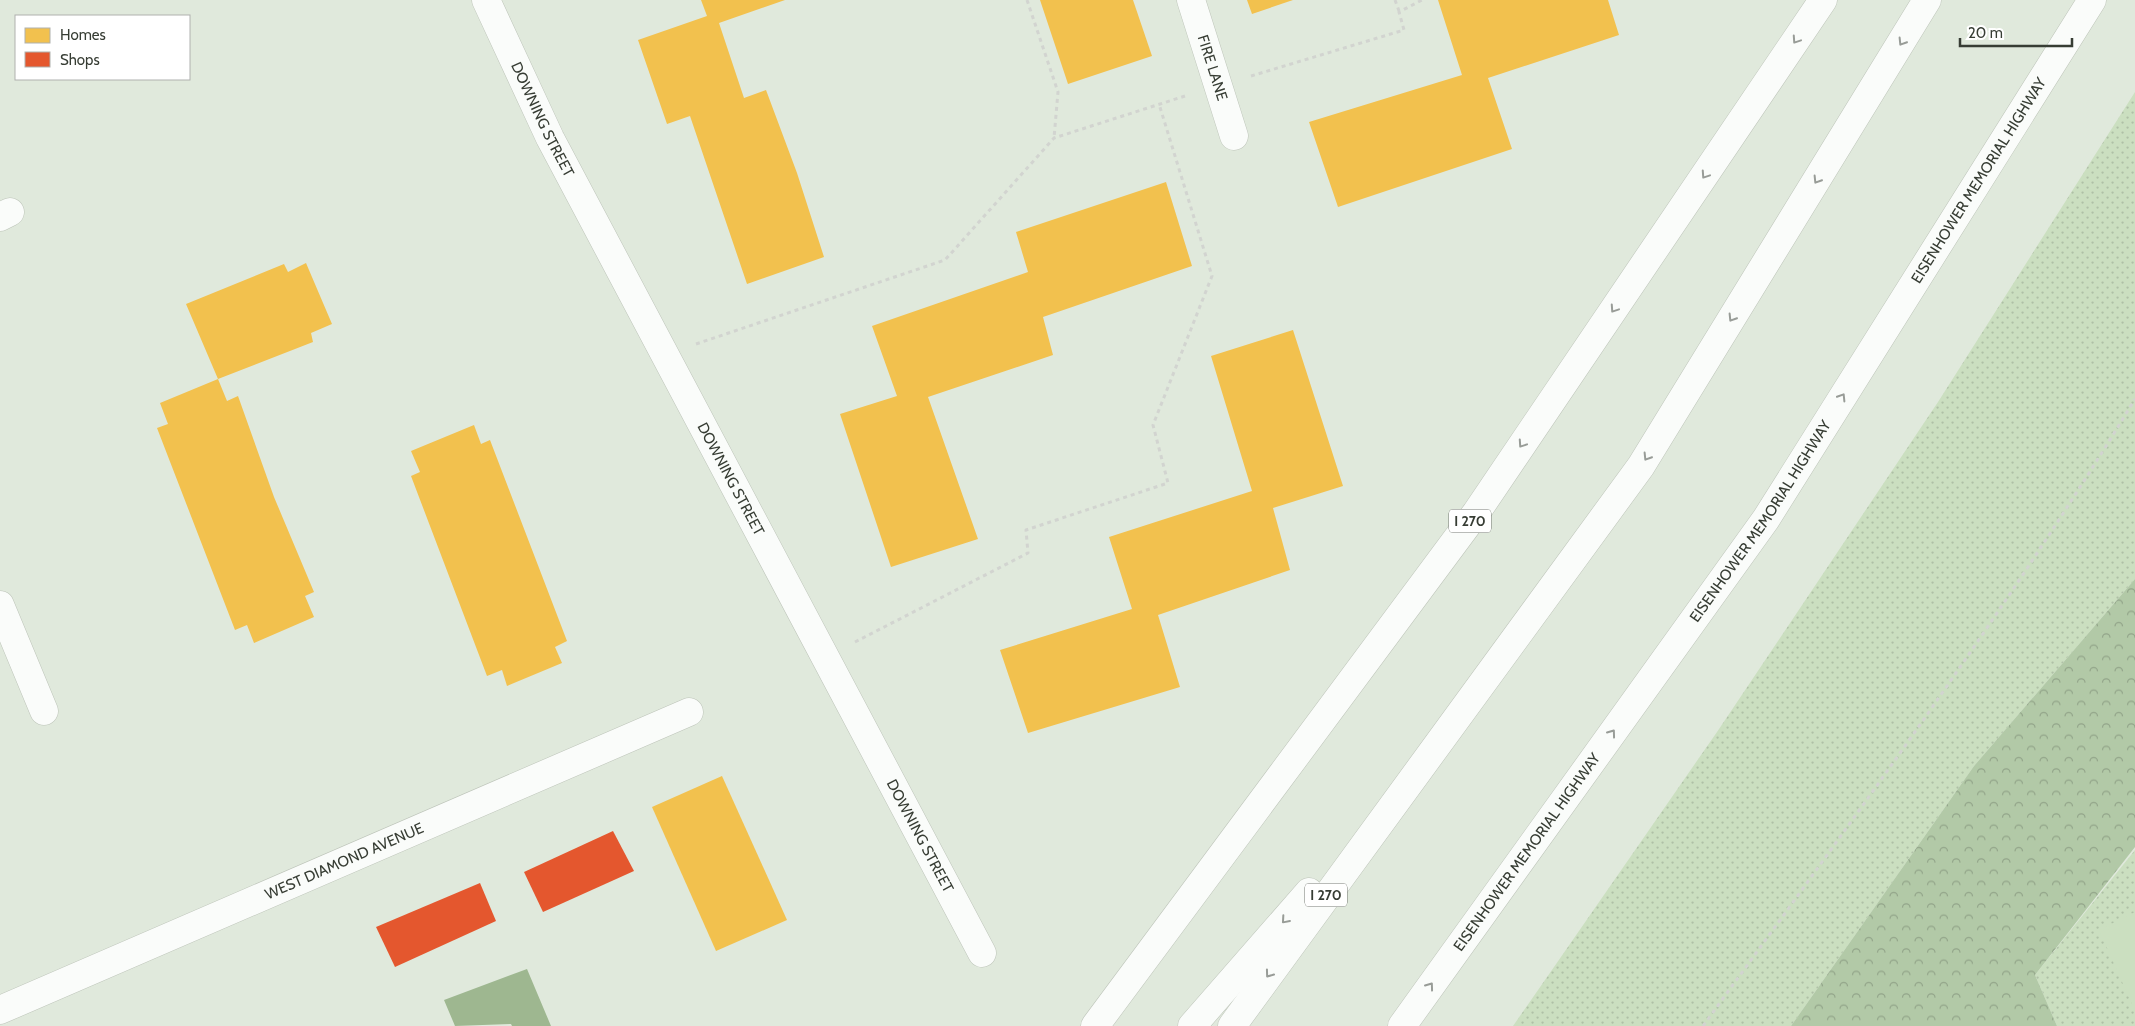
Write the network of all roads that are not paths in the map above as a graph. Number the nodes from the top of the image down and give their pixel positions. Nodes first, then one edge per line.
1 (486, 0) edge
2 (1191, 0) edge
3 (1823, 0) edge
4 (1927, 0) edge
5 (2092, 0) edge
6 (1234, 136) dead end
7 (0, 605) edge
8 (44, 711) dead end
9 (690, 712) dead end
10 (1421, 765) junction
11 (982, 953) dead end
12 (0, 1010) edge
13 (1095, 1026) edge
14 (1192, 1026) edge
15 (1232, 1026) edge
16 (1402, 1026) edge

1 - 11 main road, DOWNING STREET
2 - 6 main road, FIRE LANE
3 -> 13 main road, I 270
4 -> 10 main road, I 270
16 -> 5 main road, EISENHOWER MEMORIAL HIGHWAY
7 - 8 main road
9 - 12 main road, WEST DIAMOND AVENUE
10 -> 14 main road
10 -> 15 main road, I 270

